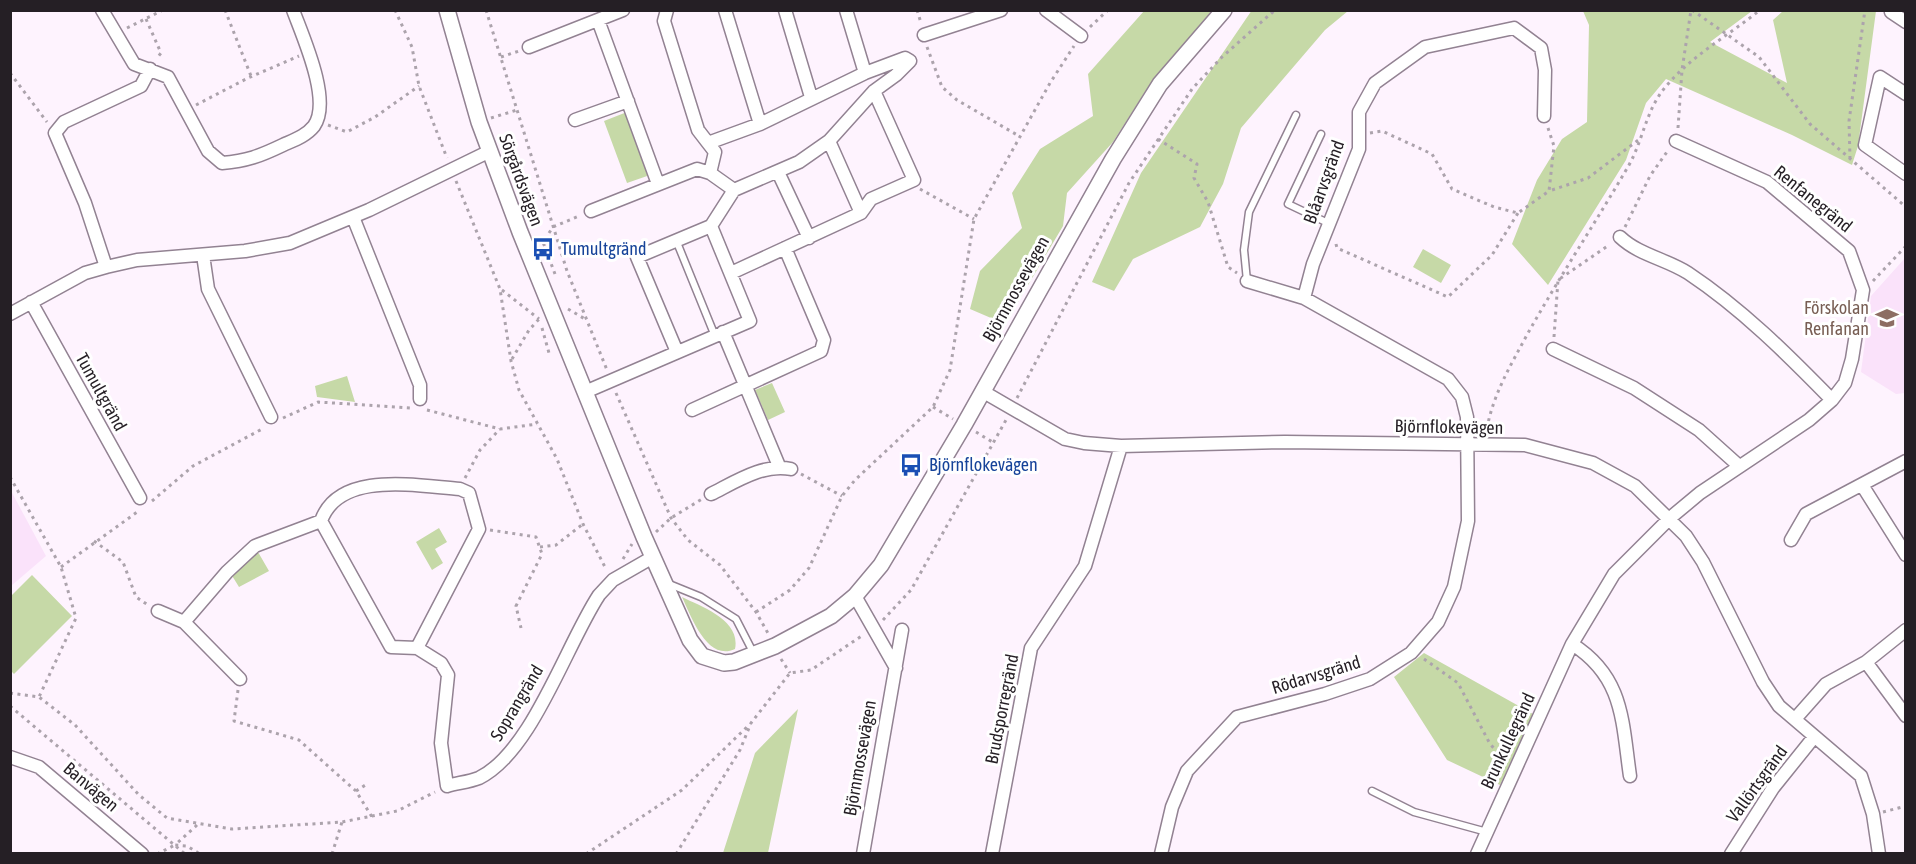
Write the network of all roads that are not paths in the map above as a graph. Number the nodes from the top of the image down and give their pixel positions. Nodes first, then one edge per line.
1 (102, 10) edge
2 (293, 10) edge
3 (447, 10) edge
4 (623, 10) edge
5 (667, 10) edge
6 (725, 10) edge
7 (785, 10) edge
8 (846, 10) edge
9 (1046, 10) edge
10 (1224, 10) edge
11 (996, 11) edge
12 (1891, 12) edge
13 (598, 20) junction
14 (1905, 22) edge
15 (924, 35) road end
16 (1082, 36) road end
17 (529, 48) road end
18 (150, 69) junction
19 (865, 72) junction
20 (874, 91) junction
21 (1905, 94) edge
22 (811, 97) junction
23 (628, 101) junction
24 (1296, 115) dead end
25 (1544, 116) road end
26 (575, 120) dead end
27 (760, 124) junction
28 (1321, 134) dead end
29 (829, 141) junction
30 (1676, 141) road end
31 (708, 142) junction
32 (490, 151) junction
33 (778, 172) junction
34 (710, 173) junction
35 (1905, 174) edge
36 (658, 184) junction
37 (734, 190) junction
38 (591, 211) road end
39 (861, 213) junction
40 (354, 217) junction
41 (1328, 223) junction
42 (711, 226) junction
43 (1620, 237) road end
44 (809, 238) junction
45 (676, 240) junction
46 (785, 248) junction
47 (203, 255) junction
48 (106, 267) junction
49 (731, 273) junction
50 (1247, 280) joint
51 (1304, 298) junction
52 (32, 302) junction
53 (10, 314) edge
54 (719, 334) junction
55 (1553, 349) road end
56 (677, 351) junction
57 (745, 386) junction
58 (982, 391) junction
59 (585, 392) junction
60 (420, 399) dead end
61 (1832, 400) junction
62 (692, 410) dead end
63 (270, 422) road end
64 (1121, 446) junction
65 (1467, 446) junction
66 (1905, 461) edge
67 (1738, 465) junction
68 (1862, 485) junction
69 (711, 494) road end
70 (140, 498) dead end
71 (1670, 518) junction
72 (321, 521) junction
73 (1791, 540) dead end
74 (1905, 555) edge
75 (653, 557) junction
76 (664, 582) junction
77 (855, 596) junction
78 (158, 611) road end
79 (184, 622) junction
80 (903, 630) dead end
81 (1905, 630) edge
82 (1572, 644) junction
83 (417, 648) junction
84 (754, 655) junction
85 (734, 662) joint
86 (1866, 662) junction
87 (896, 668) junction
88 (240, 679) road end
89 (1905, 716) edge
90 (1795, 719) junction
91 (1814, 737) junction
92 (10, 757) edge
93 (1630, 776) dead end
94 (1372, 791) dead end
95 (1487, 832) junction
96 (142, 854) edge
97 (863, 854) edge
98 (993, 854) edge
99 (1161, 854) edge
100 (1478, 854) edge
101 (1731, 854) edge
102 (1879, 854) edge

1 - 18 street
2 - 18 street
3 - 32 street, Sörgårdsvägen
4 - 13 street
5 - 31 street
6 - 27 street
7 - 22 street
8 - 19 street
9 - 16 street
10 - 58 street, Björnmossevägen
11 - 15 street
12 - 14 street
13 - 17 street
13 - 23 street
18 - 48 street
19 - 20 street
19 - 22 street
20 - 29 street
20 - 39 street
21 - 35 street
22 - 27 street
23 - 26 street
23 - 36 street
24 - 50 lane
25 - 41 street, Blåarvsgränd
27 - 31 street
28 - 41 lane
29 - 33 street
29 - 39 street
30 - 61 street, Renfanegränd
31 - 34 street
32 - 40 street
32 - 59 street, Sörgårdsvägen
33 - 37 street
33 - 44 street
34 - 36 street
34 - 37 street
36 - 38 street
37 - 42 street
39 - 44 street
40 - 47 street
40 - 60 street
41 - 51 street, Blåarvsgränd
42 - 45 street
42 - 49 street
43 - 61 street
44 - 46 street
45 - 54 lane
45 - 56 street
46 - 49 street
46 - 57 street
47 - 48 street
47 - 63 street
48 - 52 street
49 - 54 street
50 - 51 street
51 - 65 street
52 - 53 street
52 - 70 street, Tumultgränd
54 - 56 street
54 - 57 street
55 - 67 street
56 - 59 street
57 - 62 street
57 - 69 street
58 - 64 street, Björnflokevägen
58 - 77 street, Björnmossevägen
59 - 75 street, Sörgårdsvägen
61 - 67 street, Renfanegränd
64 - 65 street, Björnflokevägen
64 - 98 street, Brudsporregränd
65 - 71 street, Björnflokevägen
65 - 99 street, Rödarvsgränd
66 - 68 street
67 - 71 street, Renfanegränd
68 - 73 street
68 - 74 street
71 - 82 street, Brunkullegränd
71 - 90 street, Björnflokevägen
72 - 79 street
72 - 83 street
72 - 83 street
75 - 76 street, Sörgårdsvägen
75 - 83 street, Soprangränd
76 - 84 lane
76 - 85 street, Sörgårdsvägen
77 - 84 street, Björnmossevägen
77 - 87 street
78 - 79 street
79 - 88 street
80 - 87 street, Björnmossevägen
81 - 86 street
82 - 93 street
82 - 95 street, Brunkullegränd
84 - 85 street, Björnmossevägen
86 - 89 street
86 - 90 street
87 - 97 street, Björnmossevägen
90 - 91 street, Björnflokevägen
91 - 101 street, Vallörtsgränd
91 - 102 street, Björnflokevägen
92 - 96 street, Banvägen
94 - 95 lane
95 - 100 street, Brunkullegränd

